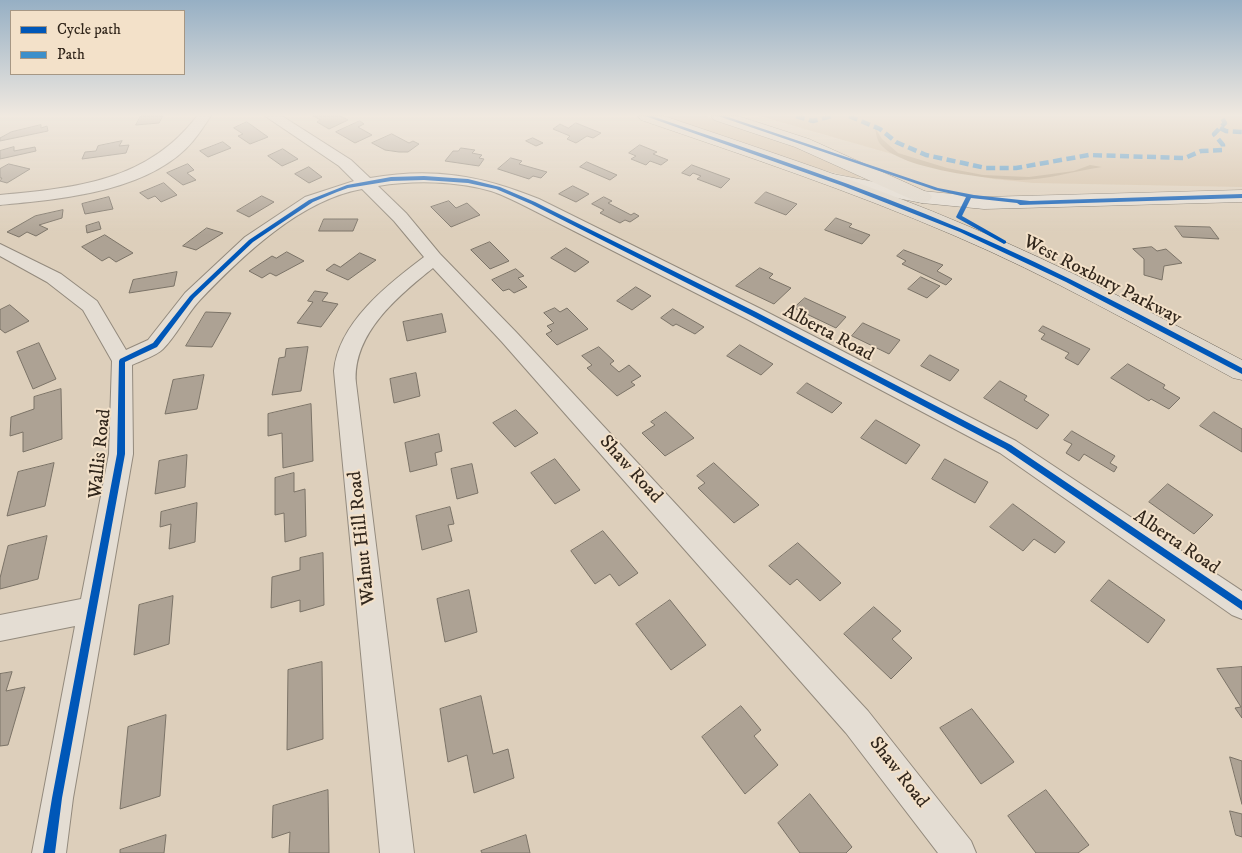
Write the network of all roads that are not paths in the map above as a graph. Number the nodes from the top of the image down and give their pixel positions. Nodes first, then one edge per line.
1 (163, 156) edge
2 (336, 156) edge
3 (763, 156) edge
4 (830, 156) edge
5 (840, 156) edge
6 (833, 180) junction
7 (365, 183) junction
8 (1242, 196) edge
9 (922, 197) junction
10 (0, 200) edge
11 (1028, 202) junction
12 (0, 248) edge
13 (434, 258) junction
14 (1073, 283) junction
15 (122, 361) junction
16 (1242, 372) edge
17 (1242, 606) edge
18 (93, 609) junction
19 (0, 628) edge
20 (49, 853) edge
21 (397, 853) edge
22 (959, 853) edge

1 - 10 street
2 - 7 street, Shaw Road
3 - 6 main road, West Roxbury Parkway
4 - 9 main road, West Roxbury Parkway
5 - 11 main road
6 - 9 main road
6 - 14 main road, West Roxbury Parkway
7 - 13 street, Shaw Road
7 - 15 street
7 - 17 street, Alberta Road
8 - 11 main road
9 - 11 main road
9 - 14 main road, West Roxbury Parkway
12 - 15 street
13 - 21 street, Walnut Hill Road
13 - 22 street, Shaw Road
14 - 16 main road, West Roxbury Parkway
15 - 18 street, Wallis Road
18 - 19 street
18 - 20 street, Wallis Road

